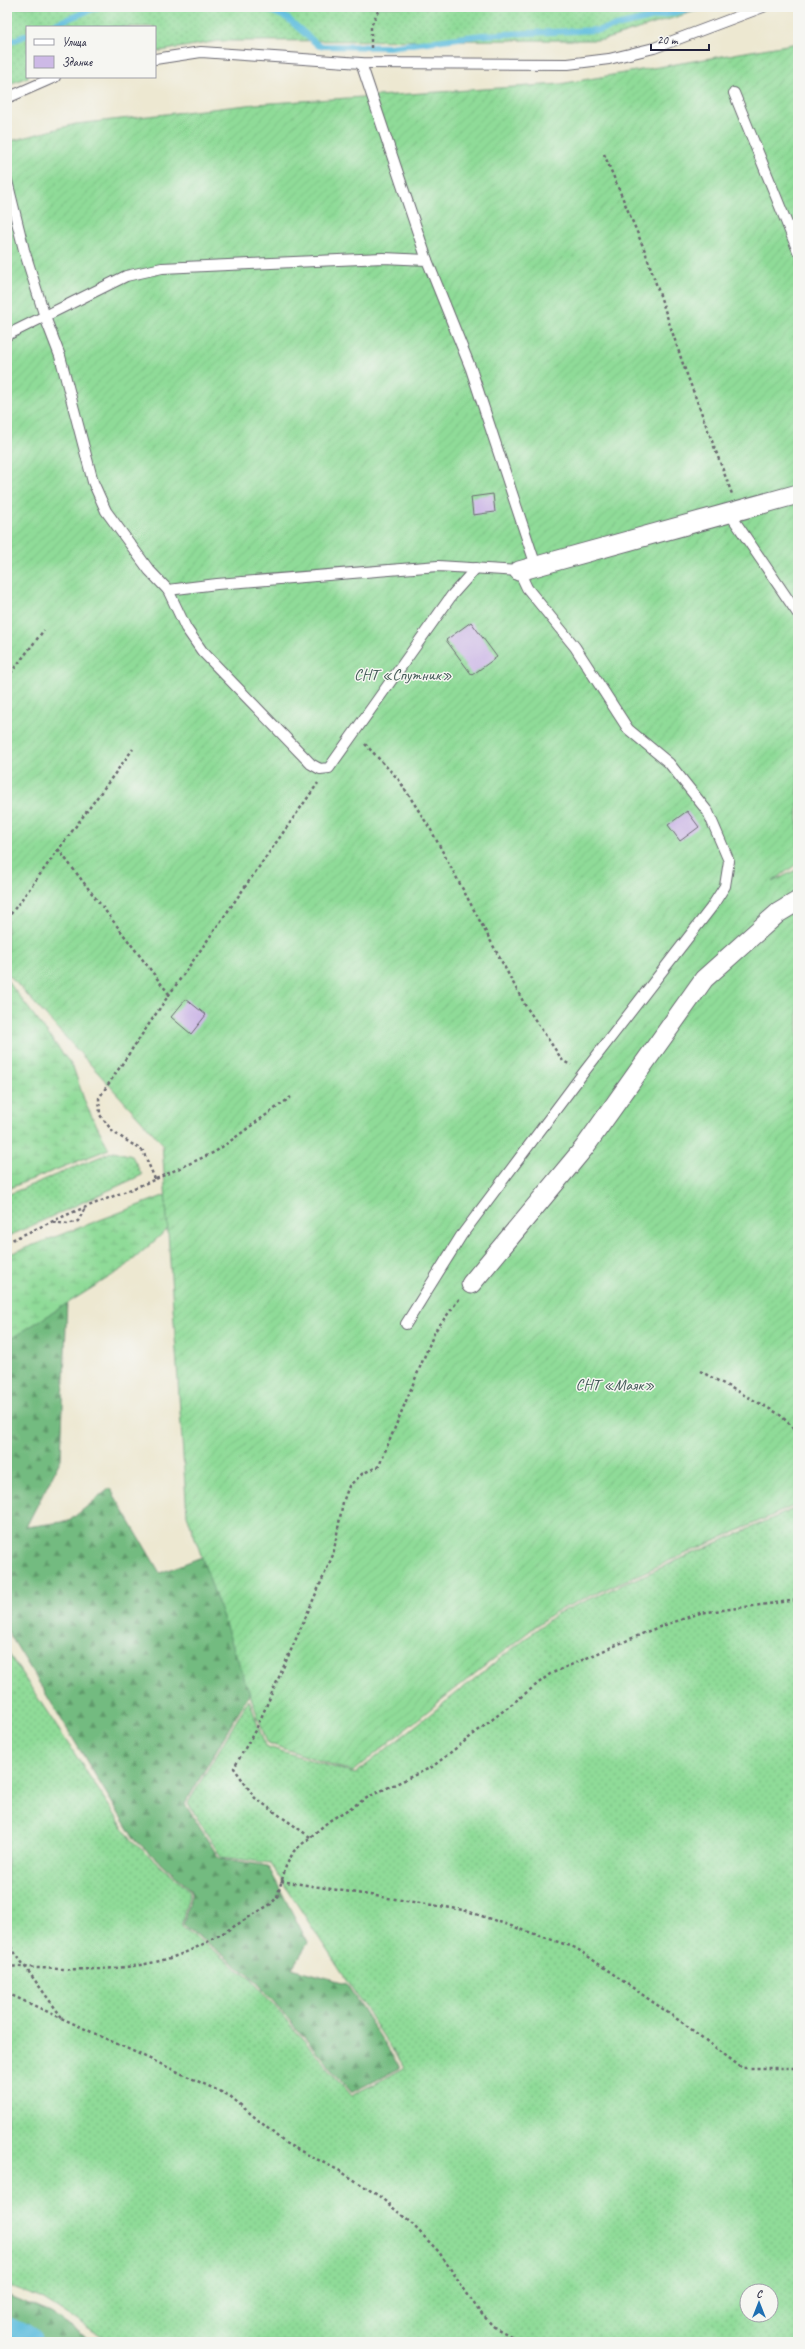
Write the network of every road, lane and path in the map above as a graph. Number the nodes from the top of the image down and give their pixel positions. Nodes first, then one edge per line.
1 (380, 7) edge
2 (763, 7) edge
3 (371, 42) dead end
4 (156, 58) edge
5 (360, 63) junction
6 (53, 78) edge
7 (734, 93) dead end
8 (7, 98) edge
9 (604, 154) dead end
10 (7, 181) edge
11 (798, 250) edge
12 (427, 260) junction
13 (45, 316) junction
14 (7, 335) edge
15 (798, 494) edge
16 (734, 512) junction
17 (476, 568) junction
18 (528, 568) junction
19 (168, 590) junction
20 (798, 614) edge
21 (44, 630) dead end
22 (7, 678) edge
23 (354, 733) junction
24 (133, 749) dead end
25 (329, 768) junction
26 (58, 849) junction
27 (798, 901) edge
28 (7, 919) edge
29 (169, 994) junction
30 (584, 1072) junction
31 (291, 1097) dead end
32 (155, 1179) junction
33 (85, 1208) junction
34 (52, 1222) junction
35 (7, 1242) edge
36 (471, 1284) joint
37 (406, 1324) dead end
38 (700, 1371) dead end
39 (798, 1424) edge
40 (794, 1428) junction
41 (798, 1432) edge
42 (798, 1600) edge
43 (310, 1837) junction
44 (281, 1881) junction
45 (7, 1942) edge
46 (7, 1966) edge
47 (26, 1968) junction
48 (7, 1993) edge
49 (64, 2020) junction
50 (798, 2068) edge
51 (522, 2342) edge

1 - 3 path
2 - 5 lane
4 - 5 lane
5 - 12 lane
6 - 8 lane
7 - 11 lane
9 - 16 path
10 - 13 lane
12 - 13 lane
12 - 18 lane
13 - 14 lane
13 - 19 lane
15 - 16 street
16 - 18 street
16 - 20 lane
17 - 18 lane
17 - 19 lane
17 - 23 lane
18 - 30 lane
19 - 25 lane
21 - 22 path
23 - 25 lane
23 - 30 path
24 - 26 path
25 - 29 path
26 - 28 path
26 - 29 path
27 - 36 street
29 - 32 path
30 - 37 lane
31 - 32 path
32 - 33 path
33 - 34 path
33 - 34 path
34 - 35 path
36 - 43 path
38 - 40 path
39 - 40 path
40 - 41 path
42 - 43 path
43 - 44 path
44 - 47 path
44 - 50 path
45 - 47 path
46 - 47 path
47 - 49 path
48 - 49 path
49 - 51 path

